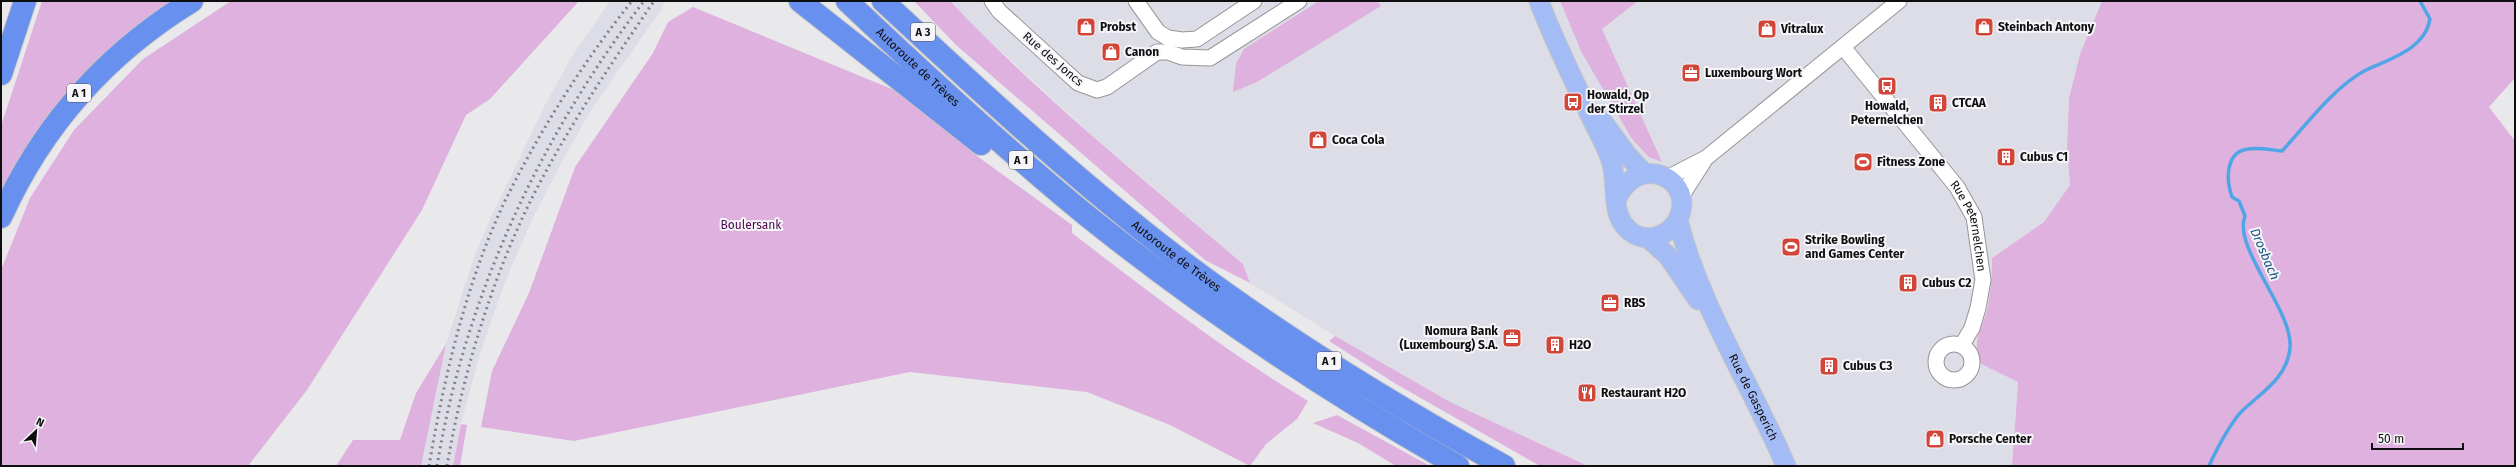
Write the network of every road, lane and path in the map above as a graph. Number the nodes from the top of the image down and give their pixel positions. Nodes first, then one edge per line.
1 (9, 1) edge
2 (25, 1) edge
3 (192, 1) edge
4 (800, 1) edge
5 (818, 1) edge
6 (846, 1) edge
7 (882, 1) edge
8 (895, 1) edge
9 (992, 1) edge
10 (1136, 1) edge
11 (1254, 1) edge
12 (1300, 1) edge
13 (1539, 1) edge
14 (1899, 1) edge
15 (1, 27) edge
16 (1197, 39) junction
17 (1843, 47) junction
18 (1210, 58) junction
19 (950, 64) junction
20 (1, 74) edge
21 (902, 80) junction
22 (1577, 86) junction
23 (1706, 158) junction
24 (1644, 173) junction
25 (1667, 178) junction
26 (1681, 197) junction
27 (1617, 198) junction
28 (1, 217) edge
29 (1678, 220) junction
30 (1648, 238) junction
31 (1206, 306) junction
32 (1719, 330) junction
33 (1962, 345) dead end
34 (1458, 466) edge
35 (1504, 466) edge
36 (1786, 466) edge

1 - 15 highway
2 - 20 highway
3 - 28 highway, A 1
4 - 21 highway, A 1
5 - 21 highway, A 1
6 - 31 highway, Autoroute de Trèves / A 1
7 - 19 highway, Autoroute de Trèves / A 1
8 - 19 highway, A 3
9 - 18 street, Rue des Joncs
10 - 16 street
11 - 16 street
12 - 18 street
13 - 22 main road
14 - 17 street
16 - 18 street
17 - 23 street
17 - 33 street, Rue Peternelchen
19 - 35 highway, Autoroute de Trèves / A 1
21 - 31 highway, A 1
22 - 24 main road
22 - 27 main road
23 - 25 street
23 - 26 street
24 - 25 main road
24 - 27 main road
25 - 26 main road
26 - 29 main road
27 - 30 main road
29 - 30 main road
29 - 32 main road, Rue de Gasperich
30 - 32 main road, Rue de Gasperich
31 - 34 highway, Autoroute de Trèves / A 1
32 - 36 main road, Rue de Gasperich

